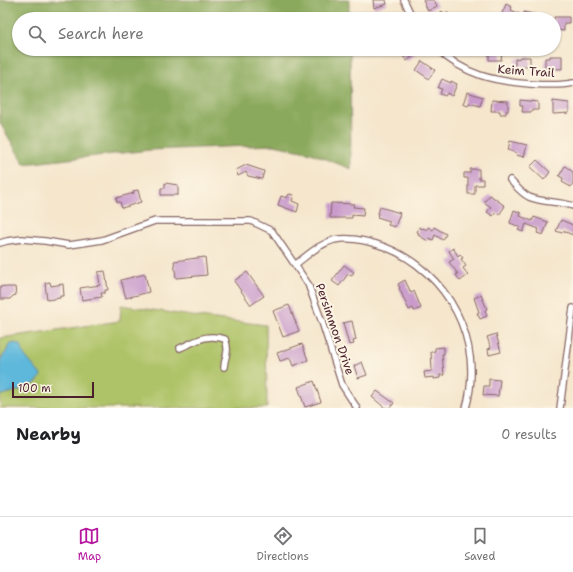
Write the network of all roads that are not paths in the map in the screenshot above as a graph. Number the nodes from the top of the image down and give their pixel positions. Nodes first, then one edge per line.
1 (404, 0) edge
2 (410, 12) edge
3 (444, 56) edge
4 (573, 83) edge
5 (510, 180) dead end
6 (573, 206) edge
7 (0, 243) edge
8 (296, 264) junction
9 (573, 308) edge
10 (180, 348) dead end
11 (224, 367) dead end
12 (355, 408) edge
13 (466, 408) edge
14 (560, 408) edge

1 - 2 street
3 - 4 street, Keim Trail
5 - 6 street
7 - 8 street, Persimmon Drive
8 - 12 street, Persimmon Drive
8 - 13 street
9 - 14 street
10 - 11 street

